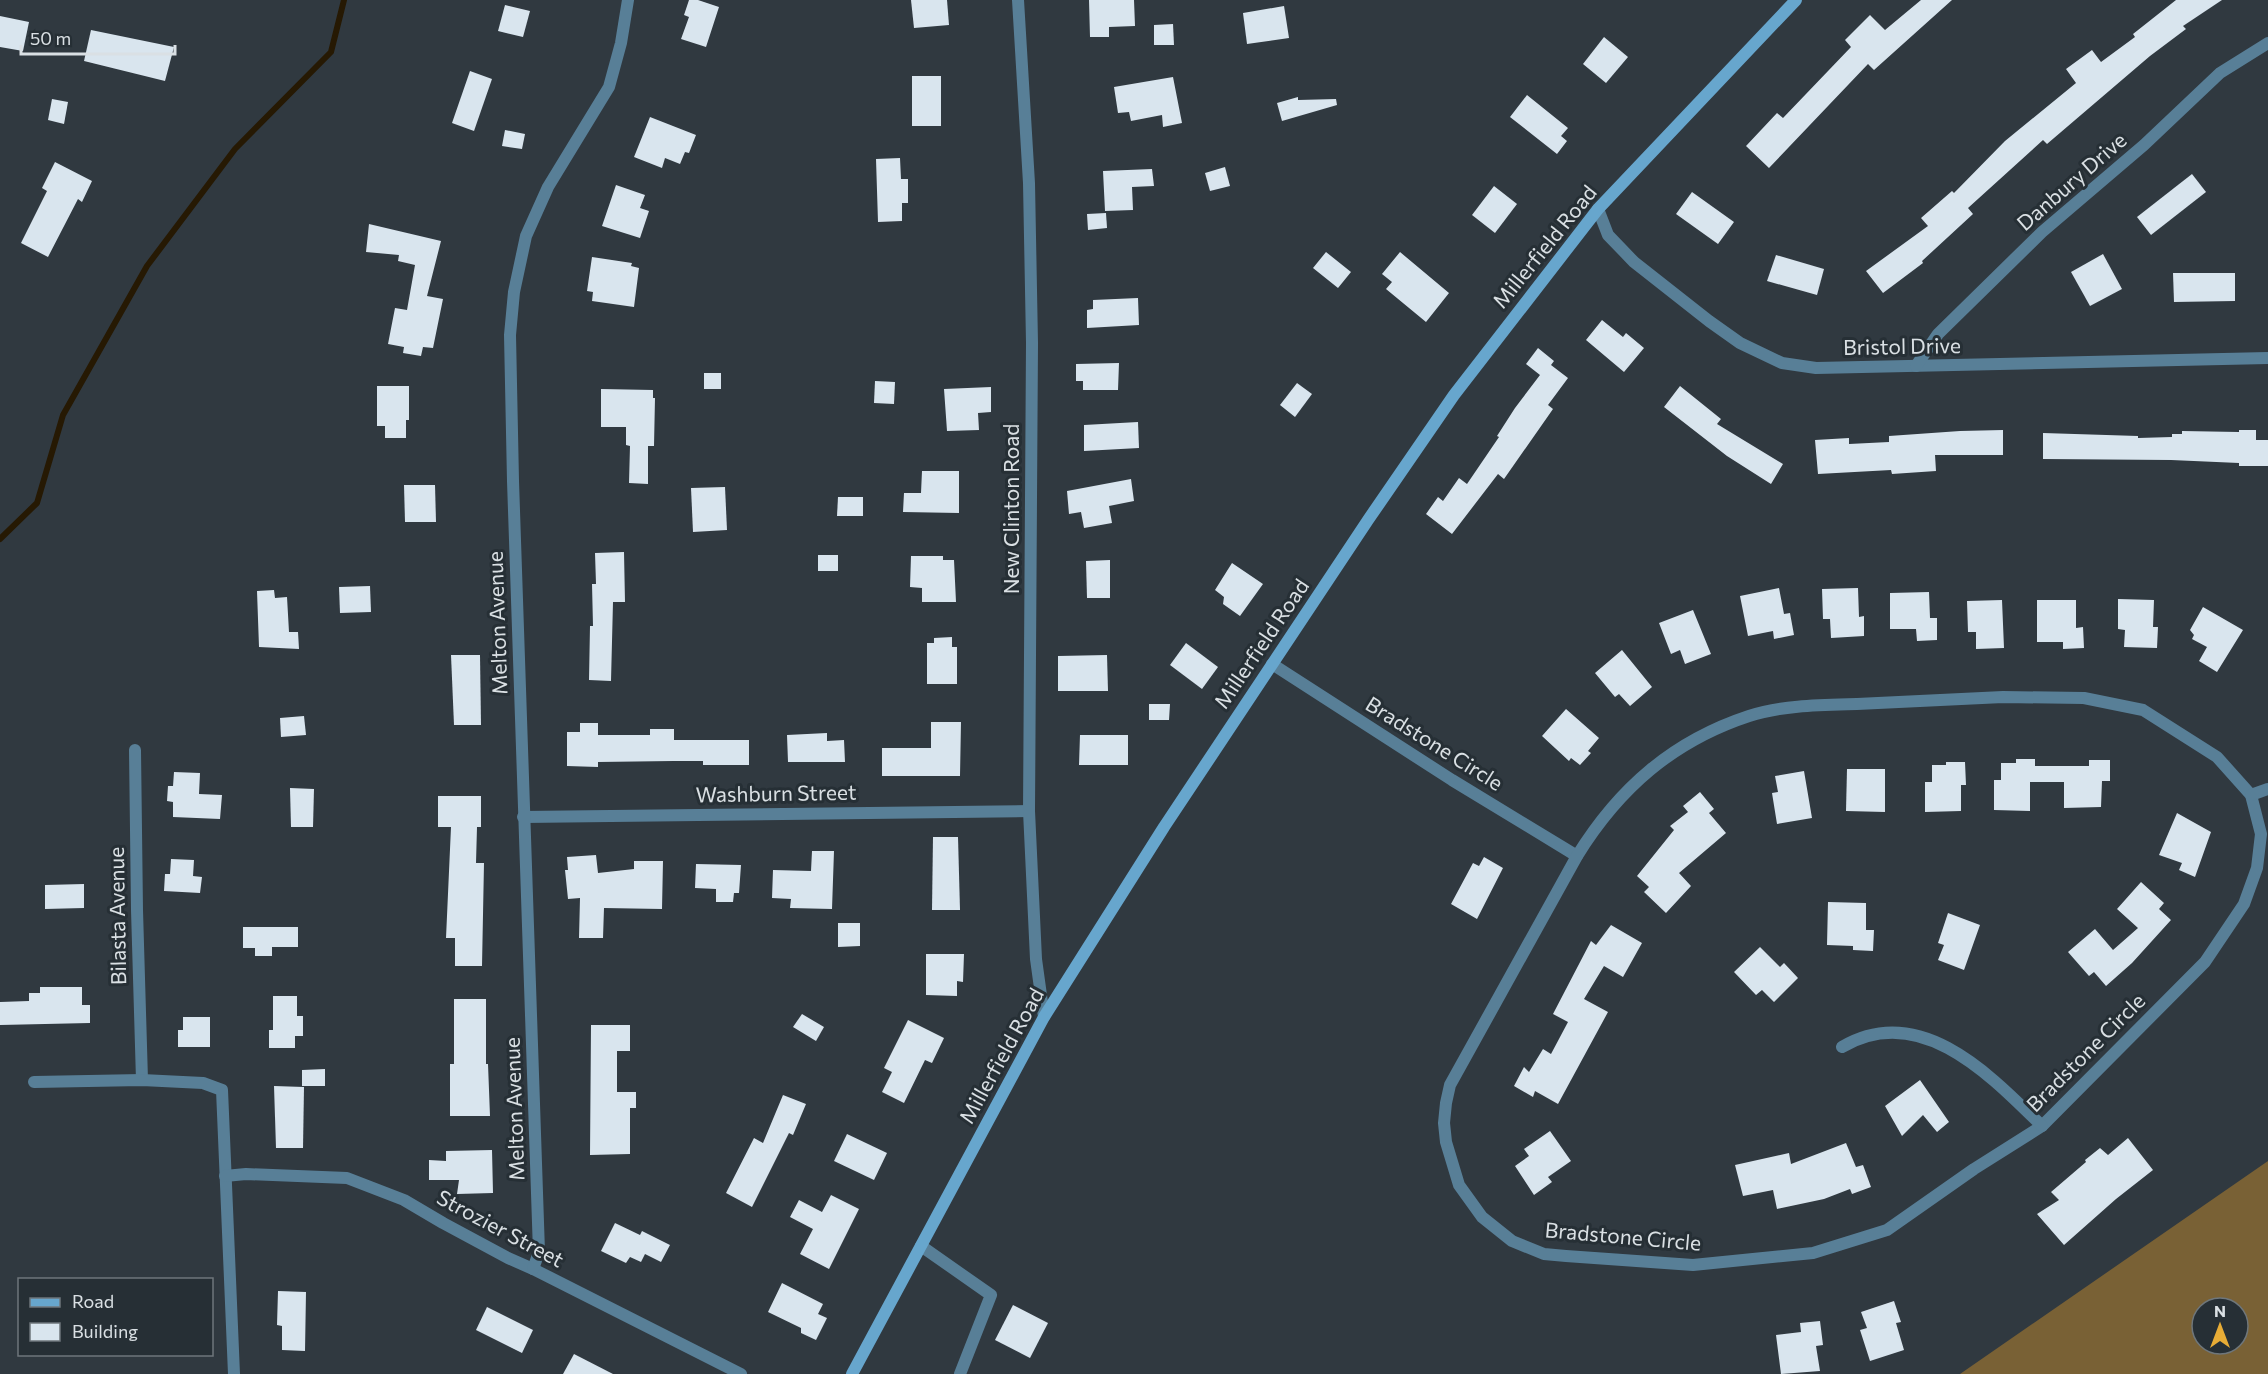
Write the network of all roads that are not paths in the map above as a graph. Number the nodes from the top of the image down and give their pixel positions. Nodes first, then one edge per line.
1 (628, 0) edge
2 (1018, 0) edge
3 (1796, 0) edge
4 (2268, 43) edge
5 (1598, 209) junction
6 (2268, 358) edge
7 (1916, 366) junction
8 (1272, 664) junction
9 (135, 750) dead end
10 (2268, 789) edge
11 (2250, 795) junction
12 (1029, 811) junction
13 (524, 816) junction
14 (1577, 856) junction
15 (1044, 1017) junction
16 (1842, 1047) dead end
17 (142, 1080) junction
18 (34, 1082) dead end
19 (2042, 1126) junction
20 (225, 1176) junction
21 (921, 1246) junction
22 (533, 1269) junction
23 (234, 1374) edge
24 (741, 1374) edge
25 (852, 1374) edge
26 (960, 1374) edge

1 - 13 street, Melton Avenue
2 - 12 street, New Clinton Road
3 - 5 main road, Millerfield Road
4 - 7 street, Danbury Drive
5 - 7 street, Bristol Drive
5 - 8 main road, Millerfield Road
6 - 7 street, Bristol Drive
8 - 14 street, Bradstone Circle
8 - 15 main road, Millerfield Road
9 - 17 street, Bilasta Avenue
10 - 11 street
11 - 14 street, Bradstone Circle
11 - 19 street, Bradstone Circle
12 - 13 street, Washburn Street
12 - 15 street, New Clinton Road
13 - 22 street, Melton Avenue
14 - 19 street, Bradstone Circle
15 - 21 main road, Millerfield Road
16 - 19 street
17 - 18 street
17 - 20 street
20 - 22 street, Strozier Street
20 - 23 street
21 - 25 main road, Millerfield Road
21 - 26 street
22 - 24 street, Strozier Street

